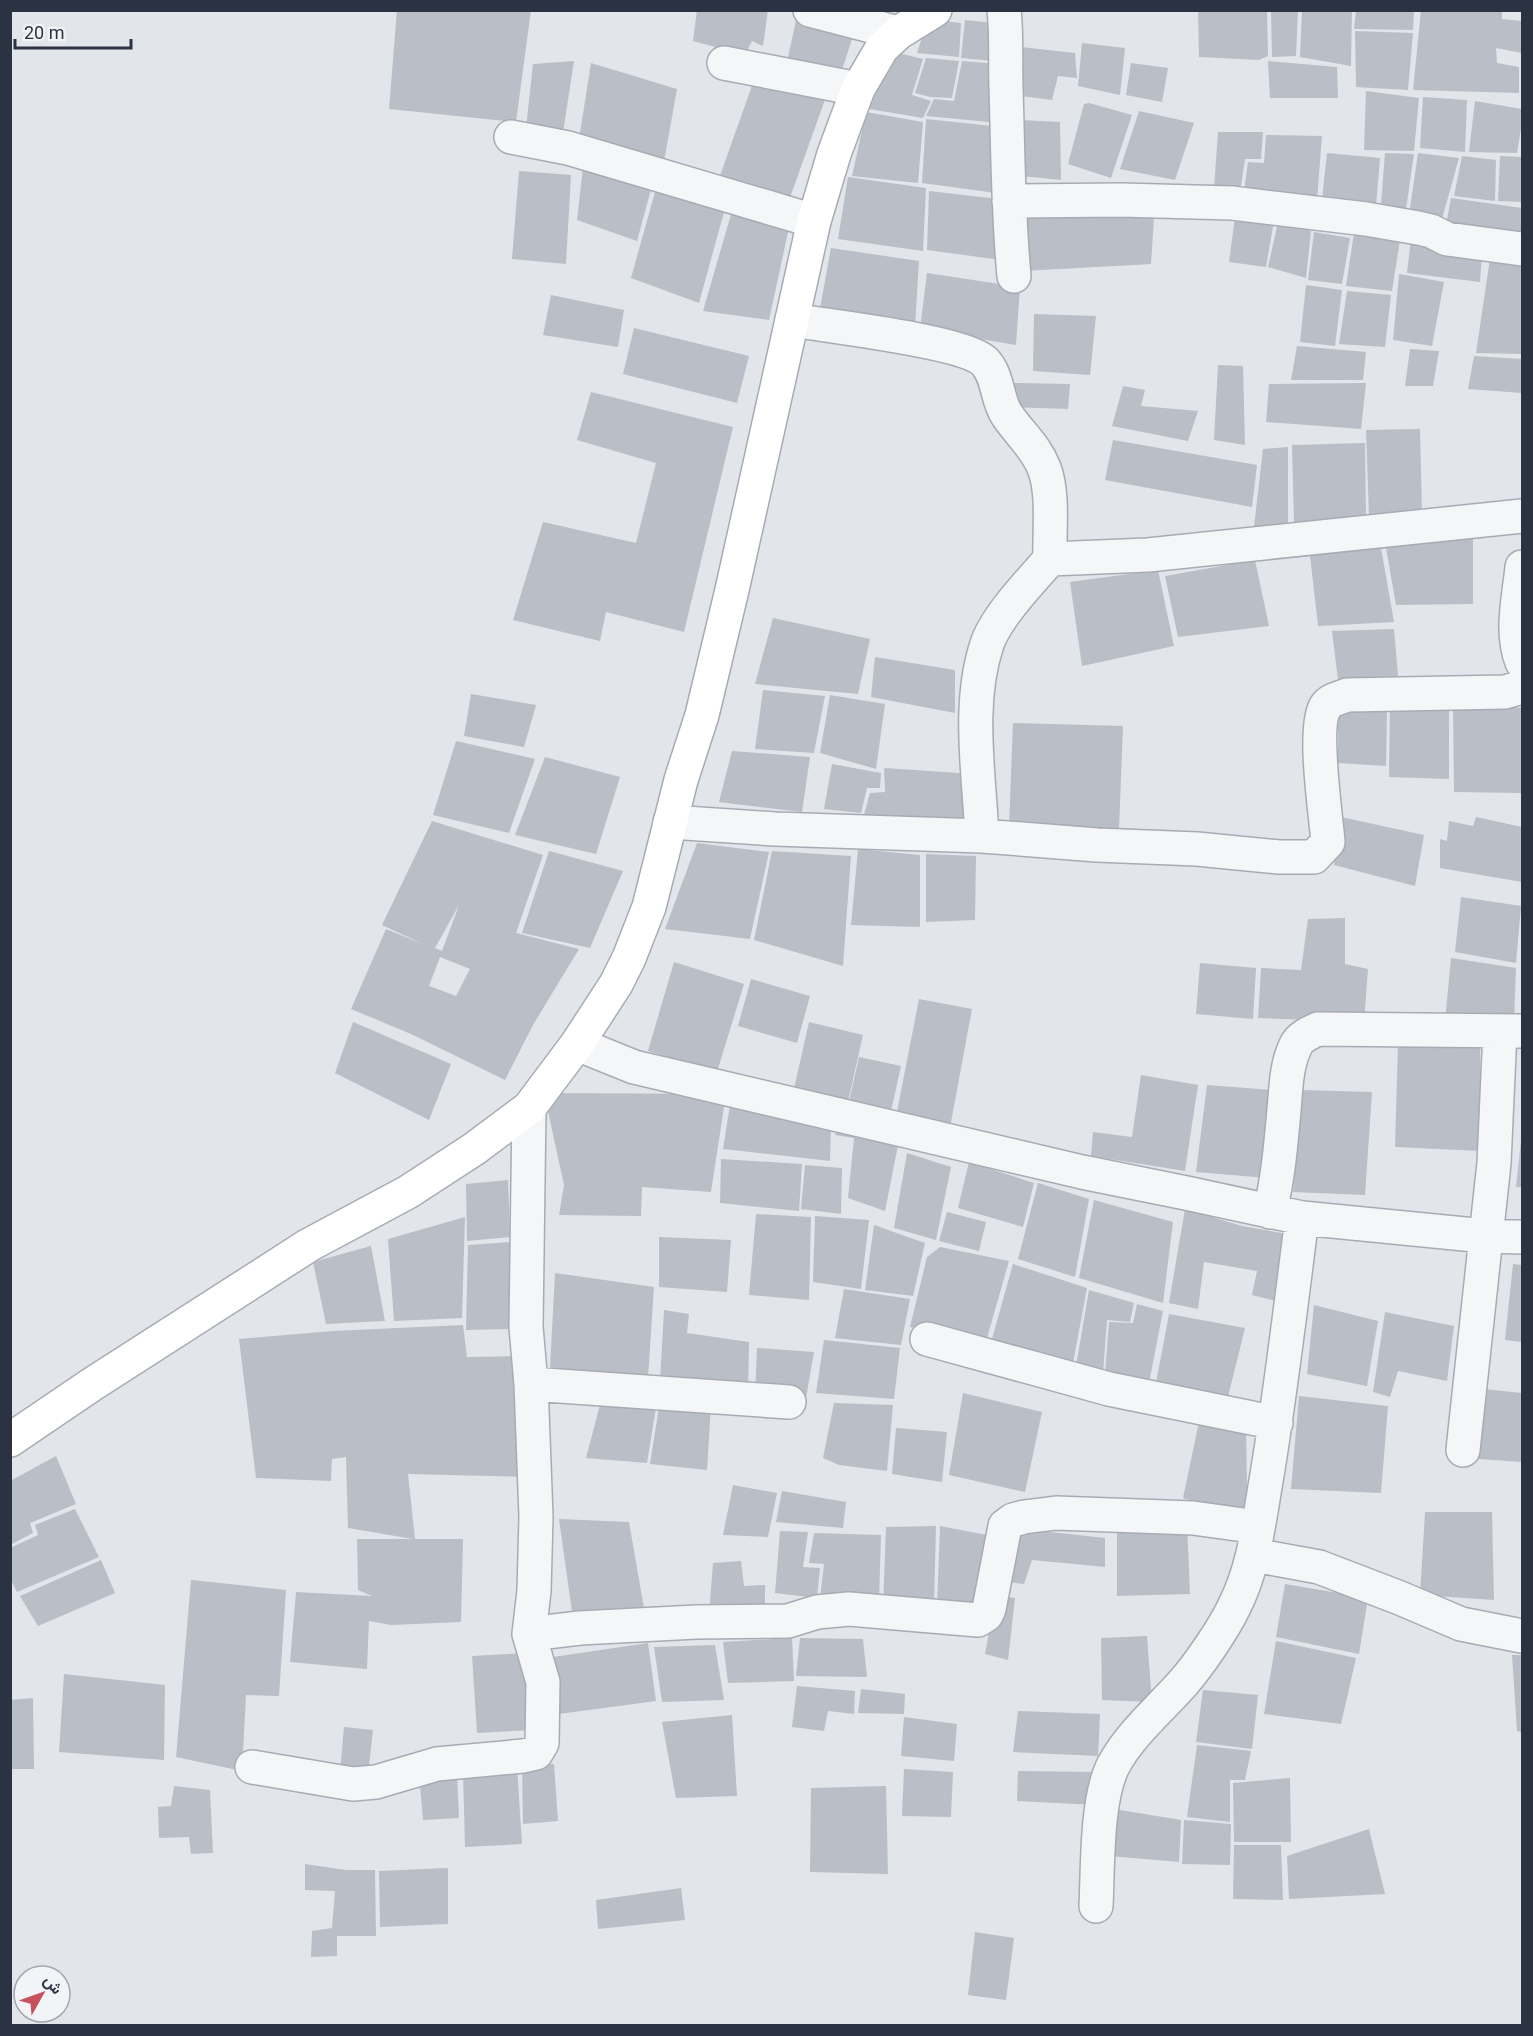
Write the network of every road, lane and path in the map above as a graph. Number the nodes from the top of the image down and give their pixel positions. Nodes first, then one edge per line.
1 (810, 10) edge
2 (934, 10) edge
3 (1004, 10) edge
4 (898, 33) junction
5 (724, 63) dead end
6 (858, 89) junction
7 (511, 137) dead end
8 (1009, 201) junction
9 (814, 221) junction
10 (1522, 249) edge
11 (1014, 276) dead end
12 (792, 320) junction
13 (1522, 516) edge
14 (1050, 559) junction
15 (1522, 567) edge
16 (1522, 662) edge
17 (1522, 687) edge
18 (670, 822) junction
19 (982, 836) junction
20 (1511, 1031) edge
21 (577, 1044) junction
22 (529, 1107) junction
23 (1270, 1212) junction
24 (1302, 1218) junction
25 (1485, 1236) junction
26 (1522, 1237) edge
27 (927, 1340) dead end
28 (531, 1384) junction
29 (789, 1402) dead end
30 (1276, 1423) junction
31 (10, 1440) edge
32 (1463, 1450) dead end
33 (1256, 1541) junction
34 (529, 1634) junction
35 (1522, 1636) edge
36 (252, 1767) dead end
37 (1096, 1906) dead end

1 - 4 street
2 - 4 street
3 - 8 street
4 - 6 street
5 - 6 street
6 - 9 street
7 - 9 street
8 - 10 street
8 - 11 street
9 - 12 street
12 - 14 street
12 - 18 street
13 - 14 street
14 - 19 street
15 - 16 street
17 - 19 street
18 - 19 street
18 - 21 street
20 - 23 street
20 - 25 street
21 - 22 street
21 - 23 street
22 - 28 street
22 - 31 street
23 - 24 street
24 - 25 street
24 - 30 street
25 - 26 street
25 - 32 street
27 - 30 street
28 - 29 street
28 - 34 street
30 - 33 street
33 - 34 street
33 - 35 street
33 - 37 street
34 - 36 street

